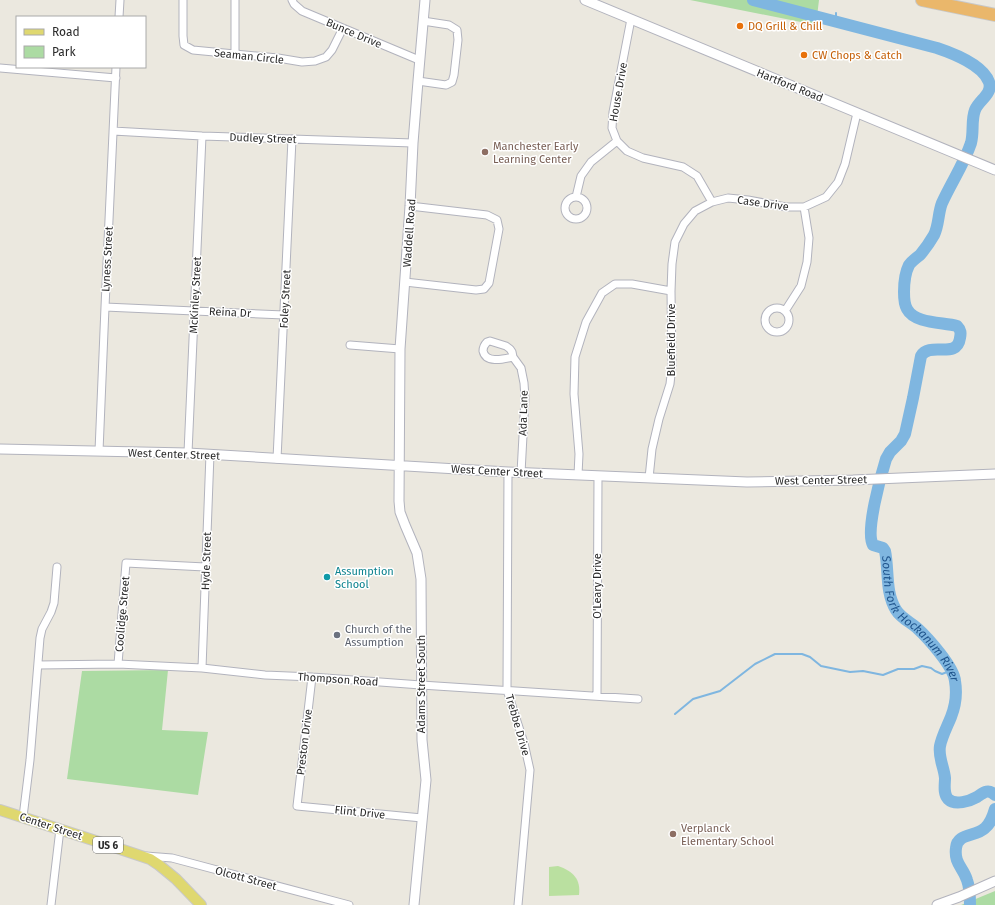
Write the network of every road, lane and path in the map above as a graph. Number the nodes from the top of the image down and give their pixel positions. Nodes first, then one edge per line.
1 (120, 0) edge
2 (183, 0) edge
3 (235, 0) edge
4 (292, 0) edge
5 (425, 0) edge
6 (585, 0) edge
7 (922, 0) edge
8 (995, 15) edge
9 (119, 16) edge
10 (632, 19) junction
11 (423, 21) junction
12 (343, 28) junction
13 (235, 54) junction
14 (419, 60) junction
15 (0, 68) edge
16 (116, 68) edge
17 (116, 78) junction
18 (418, 81) junction
19 (857, 113) junction
20 (114, 132) junction
21 (202, 136) junction
22 (292, 139) junction
23 (617, 141) junction
24 (413, 143) junction
25 (995, 170) edge
26 (576, 197) dead end
27 (712, 202) junction
28 (410, 206) junction
29 (804, 207) junction
30 (405, 282) junction
31 (671, 290) junction
32 (104, 307) junction
33 (194, 310) junction
34 (785, 311) dead end
35 (284, 315) junction
36 (350, 345) dead end
37 (400, 349) junction
38 (513, 357) dead end
39 (0, 449) edge
40 (99, 451) junction
41 (188, 454) junction
42 (210, 454) junction
43 (277, 459) junction
44 (400, 466) junction
45 (508, 472) junction
46 (521, 473) junction
47 (995, 474) edge
48 (578, 475) junction
49 (598, 476) junction
50 (649, 478) junction
51 (57, 567) dead end
52 (206, 567) junction
53 (118, 664) junction
54 (38, 665) junction
55 (202, 668) junction
56 (312, 677) junction
57 (421, 685) junction
58 (507, 690) junction
59 (597, 696) junction
60 (638, 699) dead end
61 (297, 806) joint
62 (0, 810) edge
63 (23, 817) junction
64 (422, 818) junction
65 (60, 829) junction
66 (141, 856) junction
67 (995, 881) edge
68 (51, 905) edge
69 (201, 905) edge
70 (349, 905) edge
71 (414, 905) edge
72 (518, 905) edge
73 (937, 905) edge

1 - 9 street
2 - 13 street, Seaman Circle
3 - 13 street
4 - 12 street, Bunce Drive
5 - 11 main road, Waddell Road
6 - 10 main road, Hartford Road
7 - 8 highway
10 - 19 main road, Hartford Road
10 - 23 street, House Drive
11 - 14 main road, Waddell Road
11 - 18 street
12 - 13 street, Seaman Circle
12 - 14 street, Bunce Drive
14 - 18 main road, Waddell Road
15 - 17 street
16 - 17 street, Lyness Street
17 - 20 street, Lyness Street
18 - 24 main road, Waddell Road
19 - 25 main road, Hartford Road
19 - 29 street, Case Drive
20 - 21 street, Dudley Street
20 - 32 street, Lyness Street
21 - 22 street, Dudley Street
21 - 33 street, McKinley Street
22 - 24 street, Dudley Street
22 - 35 street, Foley Street
23 - 26 street
23 - 27 street
24 - 28 main road, Waddell Road
27 - 29 street, Case Drive
27 - 31 street, Case Drive
28 - 30 main road, Waddell Road
28 - 30 street
29 - 34 street
30 - 37 main road, Waddell Road
31 - 48 street, Bluefield Drive
31 - 50 street, Bluefield Drive
32 - 33 street, Reina Dr
32 - 40 street, Lyness Street
33 - 35 street, Reina Dr
33 - 41 street, McKinley Street
35 - 43 street, Foley Street
36 - 37 street
37 - 44 main road, Waddell Road
38 - 46 street, Ada Lane
39 - 40 main road, West Center Street
40 - 41 main road, West Center Street
41 - 42 main road, West Center Street
42 - 43 main road, West Center Street
42 - 52 street, Hyde Street
43 - 44 main road, West Center Street
44 - 45 main road, West Center Street
44 - 57 main road, Adams Street South
45 - 46 main road, West Center Street
45 - 58 street, Trebbe Drive
46 - 48 main road, West Center Street
47 - 50 main road, West Center Street
48 - 49 main road, West Center Street
49 - 50 main road, West Center Street
49 - 59 street, O'Leary Drive
51 - 54 street
52 - 53 street, Coolidge Street
52 - 55 street, Hyde Street
53 - 54 street, Thompson Road
53 - 55 street, Thompson Road
54 - 63 street
55 - 56 street, Thompson Road
56 - 57 street, Thompson Road
56 - 61 street, Preston Drive
57 - 58 street, Thompson Road
57 - 64 main road, Adams Street South
58 - 59 street, Thompson Road
58 - 72 street, Trebbe Drive
59 - 60 street, Thompson Road
61 - 64 street, Flint Drive
62 - 63 main road, Center Street / US 6
63 - 65 main road, Center Street / US 6
64 - 71 main road, Adams Street South
65 - 66 main road, Center Street / US 6
65 - 68 street
66 - 69 main road, Center Street / US 6
66 - 70 street, Olcott Street
67 - 73 main road

